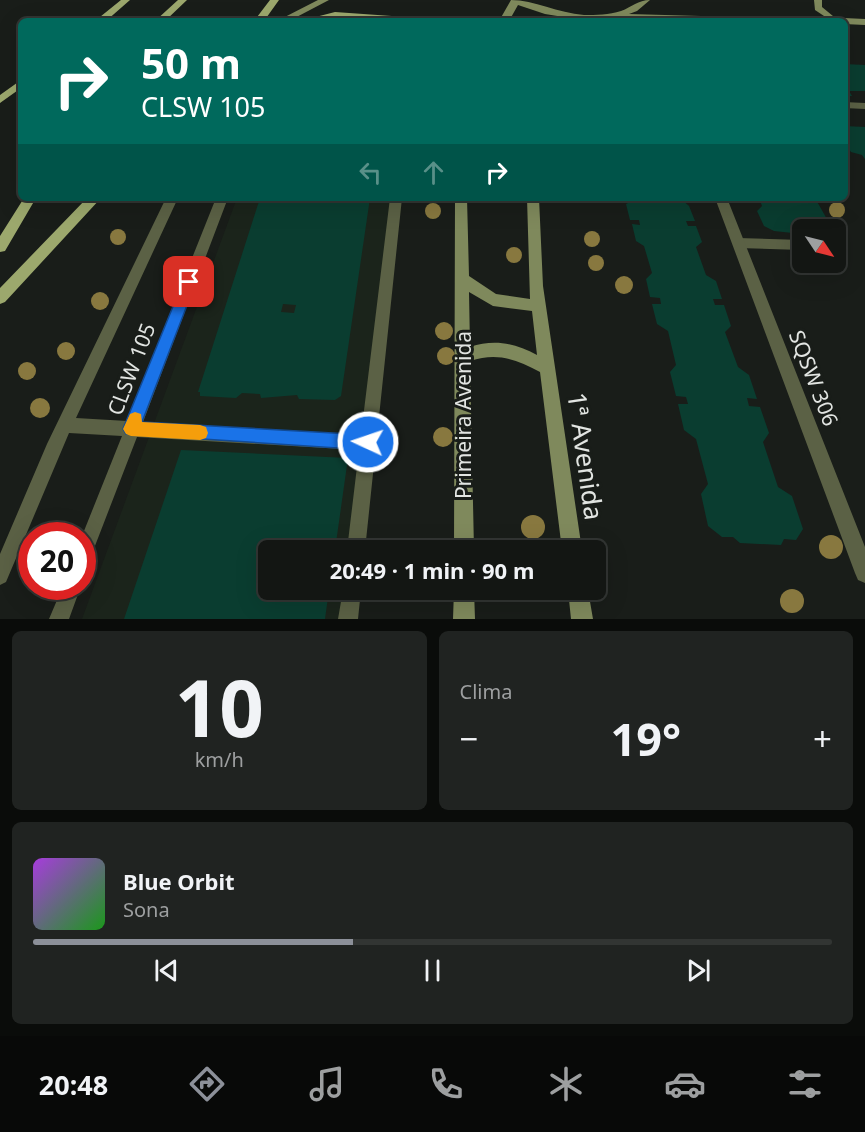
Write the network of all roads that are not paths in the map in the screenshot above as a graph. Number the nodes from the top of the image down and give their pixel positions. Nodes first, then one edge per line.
1 (183, 0) edge
2 (274, 0) edge
3 (326, 0) edge
4 (646, 0) edge
5 (818, 0) edge
6 (516, 1) edge
7 (124, 2) edge
8 (559, 15) junction
9 (608, 16) junction
10 (104, 18) edge
11 (163, 18) edge
12 (261, 18) edge
13 (288, 18) edge
14 (320, 18) edge
15 (378, 18) edge
16 (506, 18) edge
17 (551, 18) edge
18 (675, 18) edge
19 (832, 18) edge
20 (848, 21) edge
21 (865, 22) edge
22 (18, 85) edge
23 (0, 100) edge
24 (848, 105) edge
25 (865, 106) edge
26 (28, 201) edge
27 (92, 201) edge
28 (171, 201) edge
29 (221, 201) edge
30 (396, 201) edge
31 (461, 201) edge
32 (532, 201) edge
33 (722, 201) edge
34 (738, 243) junction
35 (792, 245) edge
36 (0, 247) edge
37 (463, 280) junction
38 (0, 298) edge
39 (539, 306) junction
40 (463, 357) junction
41 (547, 368) junction
42 (65, 425) junction
43 (131, 429) junction
44 (368, 442) junction
45 (96, 522) edge
46 (357, 540) edge
47 (464, 540) edge
48 (571, 540) edge
49 (865, 573) edge
50 (0, 576) edge
51 (66, 600) edge
52 (351, 600) edge
53 (464, 600) edge
54 (579, 600) edge
55 (59, 619) edge
56 (348, 619) edge
57 (464, 619) edge
58 (582, 619) edge

1 - 11 main road
2 - 12 main road
3 - 13 main road
4 - 9 main road
5 - 19 main road
6 - 8 main road
6 - 16 main road
7 - 10 main road
8 - 9 main road
8 - 17 main road
9 - 18 main road
14 - 15 main road
20 - 21 main road
22 - 23 main road
24 - 25 street
26 - 36 main road
27 - 38 main road
28 - 42 lane
29 - 43 lane, CLSW 105
30 - 44 lane
31 - 37 main road
32 - 39 main road
33 - 34 street, SQSW 306
34 - 35 lane
34 - 49 street, SQSW 306
37 - 39 main road
37 - 40 main road, Primeira Avenida
39 - 41 main road
40 - 41 main road
40 - 47 main road, Primeira Avenida
41 - 48 main road, 1ª Avenida
42 - 43 lane
42 - 50 lane
43 - 44 lane
43 - 45 lane, CLSW 105
44 - 46 lane
51 - 55 lane
52 - 56 lane
53 - 57 main road
54 - 58 main road

